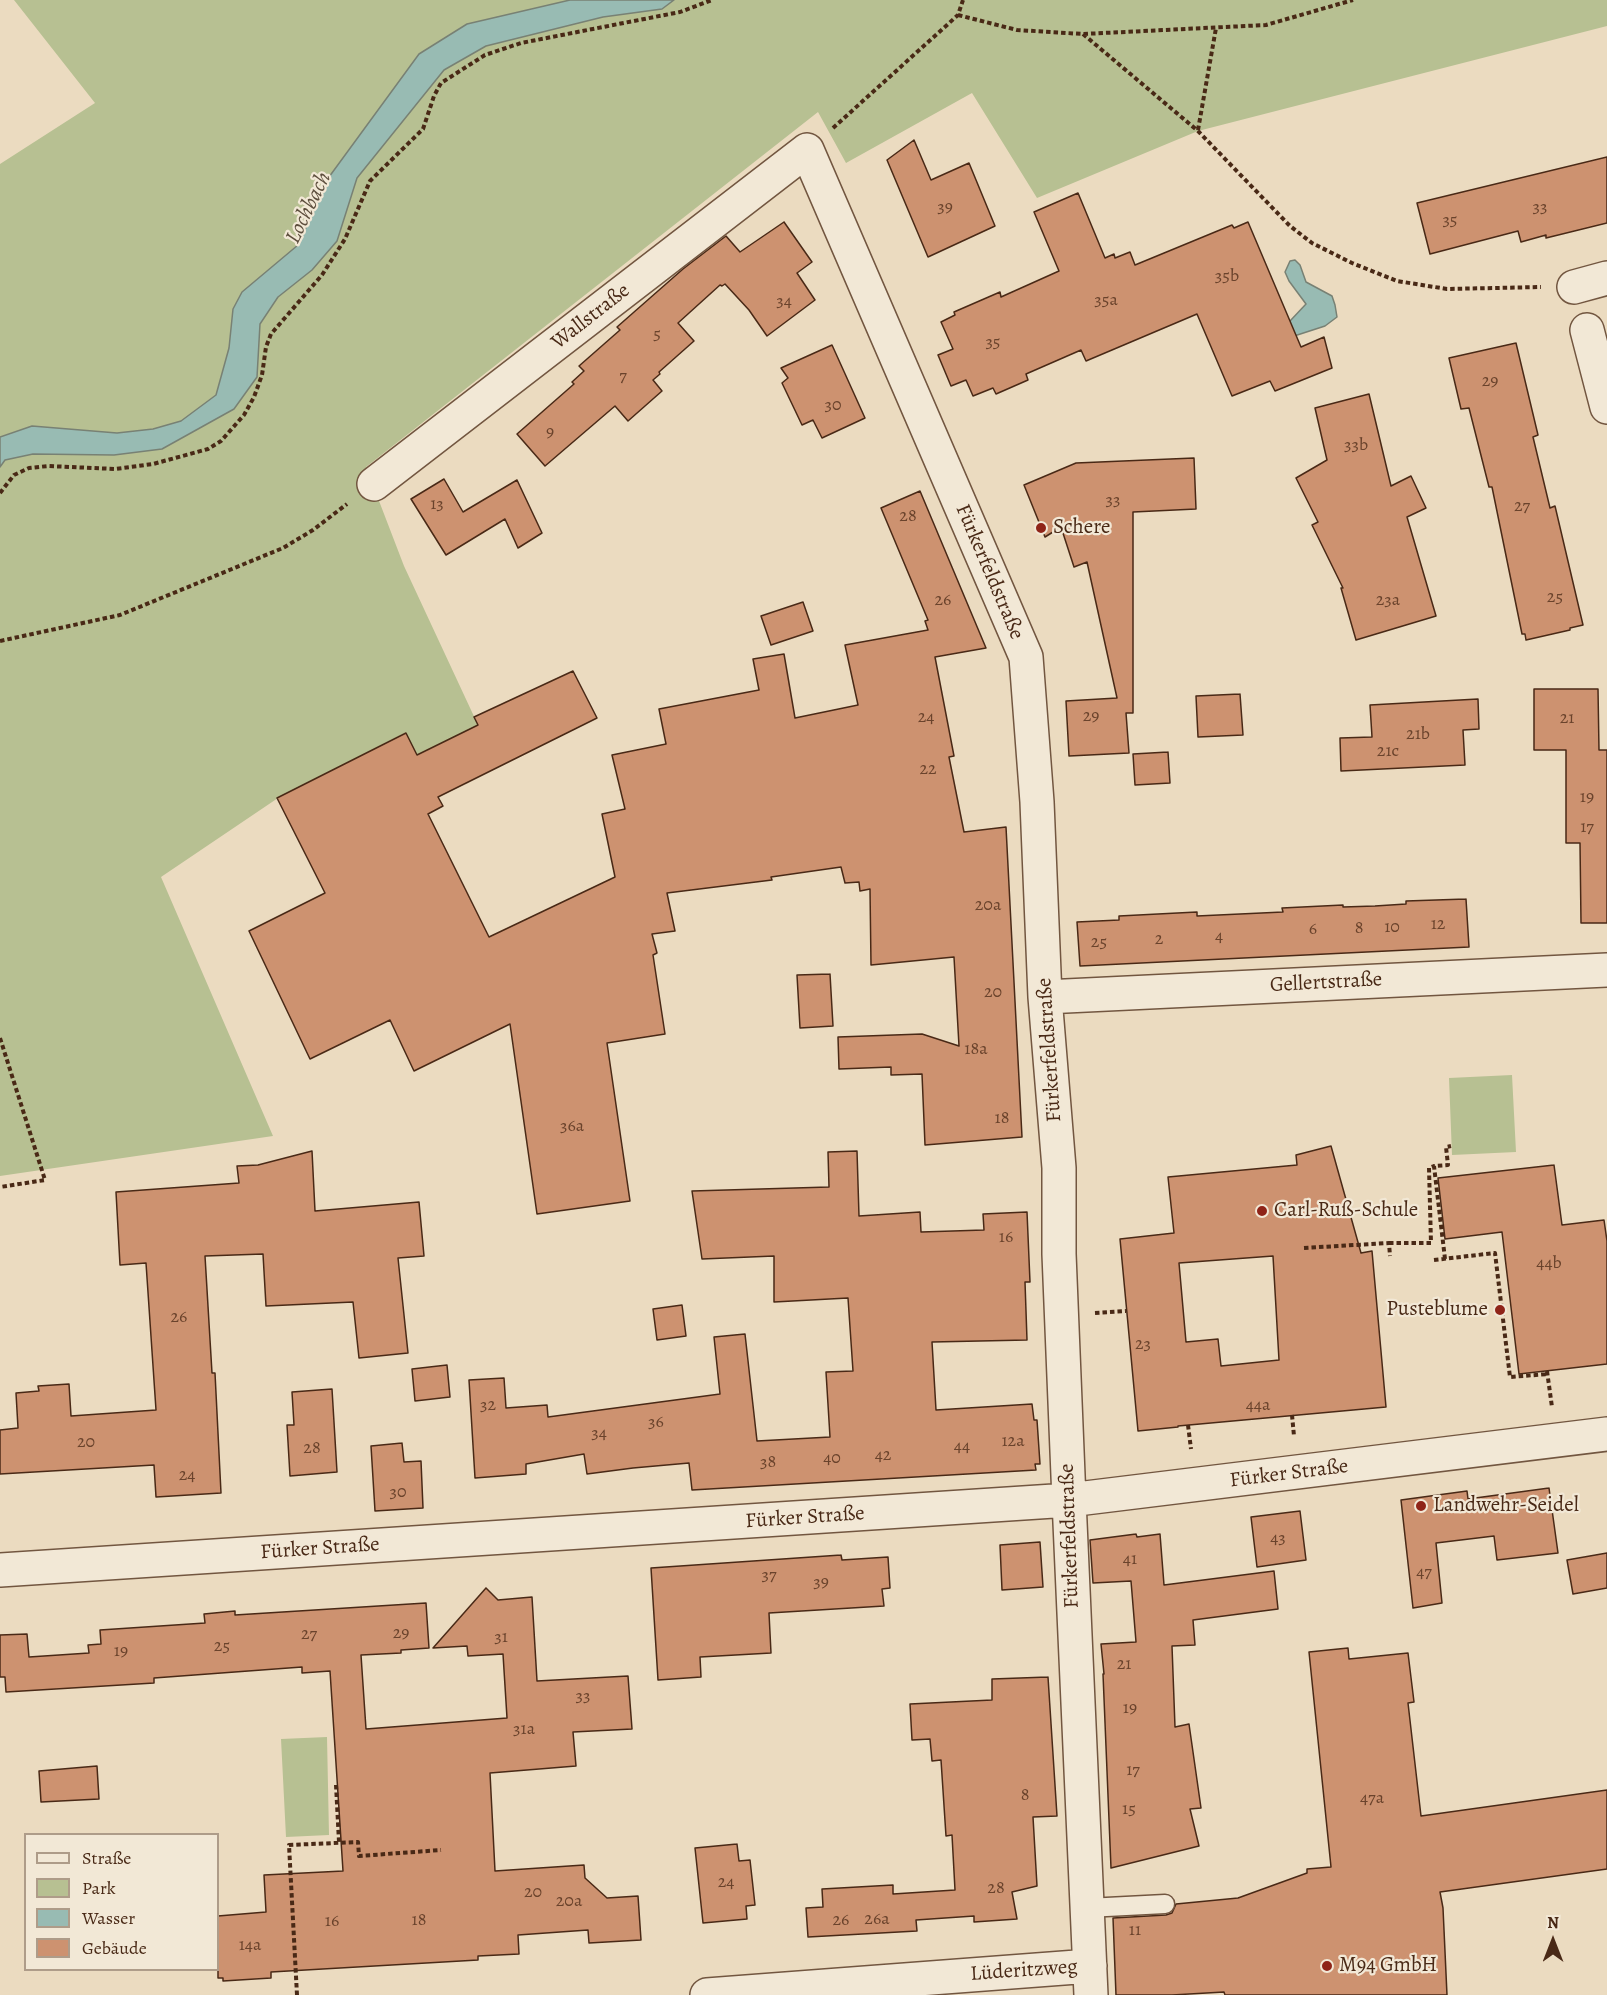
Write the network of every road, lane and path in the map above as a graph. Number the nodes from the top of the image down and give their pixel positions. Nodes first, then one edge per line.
1 (712, 0) edge
2 (963, 0) edge
3 (1353, 0) edge
4 (958, 15) junction
5 (1216, 28) junction
6 (1083, 34) junction
7 (1198, 131) junction
8 (807, 150) junction
9 (1607, 278) edge
10 (1574, 287) joint
11 (1587, 330) dead end
12 (1607, 407) edge
13 (374, 484) joint
14 (0, 493) edge
15 (0, 641) edge
16 (1607, 970) edge
17 (1045, 997) junction
18 (0, 1038) edge
19 (1451, 1146) dead end
20 (1434, 1166) junction
21 (0, 1187) edge
22 (1389, 1243) junction
23 (1304, 1248) dead end
24 (1390, 1256) dead end
25 (1446, 1258) junction
26 (1434, 1260) dead end
27 (1548, 1374) dead end
28 (1607, 1434) edge
29 (1069, 1500) junction
30 (0, 1570) edge
31 (336, 1785) dead end
32 (339, 1842) junction
33 (441, 1850) dead end
34 (1165, 1904) dead end
35 (1087, 1908) junction
36 (1091, 1981) edge
37 (803, 1992) edge
38 (297, 1995) edge
39 (707, 1995) edge

1 - 14 path
2 - 4 path
3 - 5 path
4 - 6 path
4 - 8 path
5 - 6 path
5 - 7 path
6 - 7 path
7 - 10 path
8 - 13 street, Wallstraße
8 - 17 street, Fürkerfeldstraße
9 - 10 street
11 - 12 street
13 - 15 path
16 - 17 street, Gellertstraße
17 - 29 street, Fürkerfeldstraße
18 - 21 path
19 - 20 path
20 - 22 path
20 - 25 path
22 - 23 path
22 - 24 path
25 - 26 path
25 - 27 path
28 - 29 street, Fürker Straße
29 - 30 street, Fürker Straße
29 - 35 street, Fürkerfeldstraße
31 - 32 path
32 - 33 path
32 - 38 path
34 - 35 lane
35 - 36 street, Fürkerfeldstraße
36 - 37 street, Lüderitzweg
37 - 39 street, Lüderitzweg

